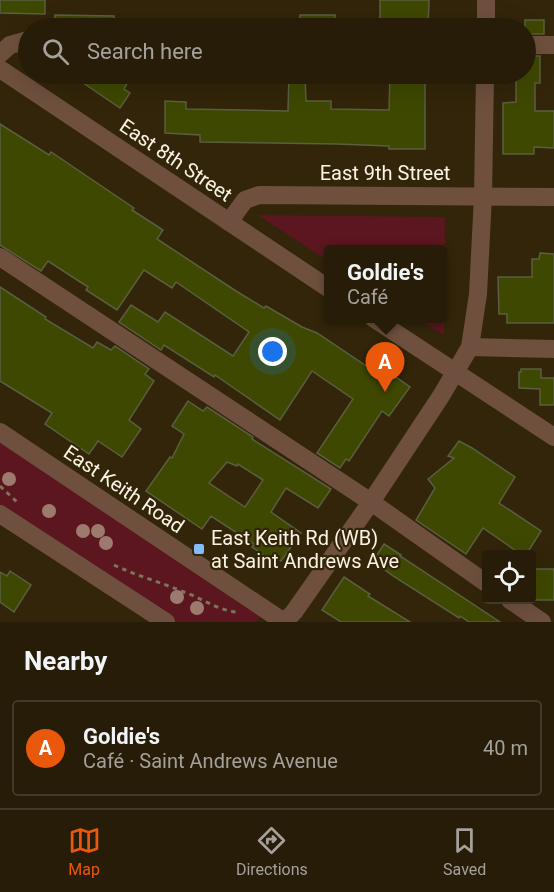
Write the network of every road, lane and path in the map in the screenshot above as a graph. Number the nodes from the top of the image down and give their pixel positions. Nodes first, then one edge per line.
1 (486, 0) edge
2 (486, 18) edge
3 (18, 43) edge
4 (536, 45) edge
5 (554, 45) edge
6 (0, 54) edge
7 (0, 69) edge
8 (18, 81) edge
9 (22, 84) edge
10 (485, 84) edge
11 (483, 196) junction
12 (554, 197) edge
13 (229, 222) junction
14 (0, 256) edge
15 (324, 285) edge
16 (381, 323) edge
17 (470, 347) junction
18 (554, 349) edge
19 (456, 372) junction
20 (0, 432) edge
21 (554, 437) edge
22 (0, 486) edge
23 (372, 502) junction
24 (18, 503) dead end
25 (0, 514) edge
26 (108, 562) dead end
27 (482, 580) edge
28 (516, 604) edge
29 (246, 613) dead end
30 (166, 622) edge
31 (284, 622) edge
32 (542, 622) edge

1 - 2 street
3 - 6 street
4 - 5 street
7 - 8 street, East 8th Street
9 - 13 street, East 8th Street
10 - 11 street
11 - 12 street, East 9th Street
11 - 13 street, East 9th Street
11 - 17 street
13 - 15 street, East 8th Street
14 - 23 street
16 - 19 street
17 - 18 street
17 - 19 street
19 - 21 street
19 - 23 street
20 - 31 street, East Keith Road
22 - 24 path
23 - 27 street
23 - 31 street
25 - 30 street
26 - 29 path
28 - 32 street

